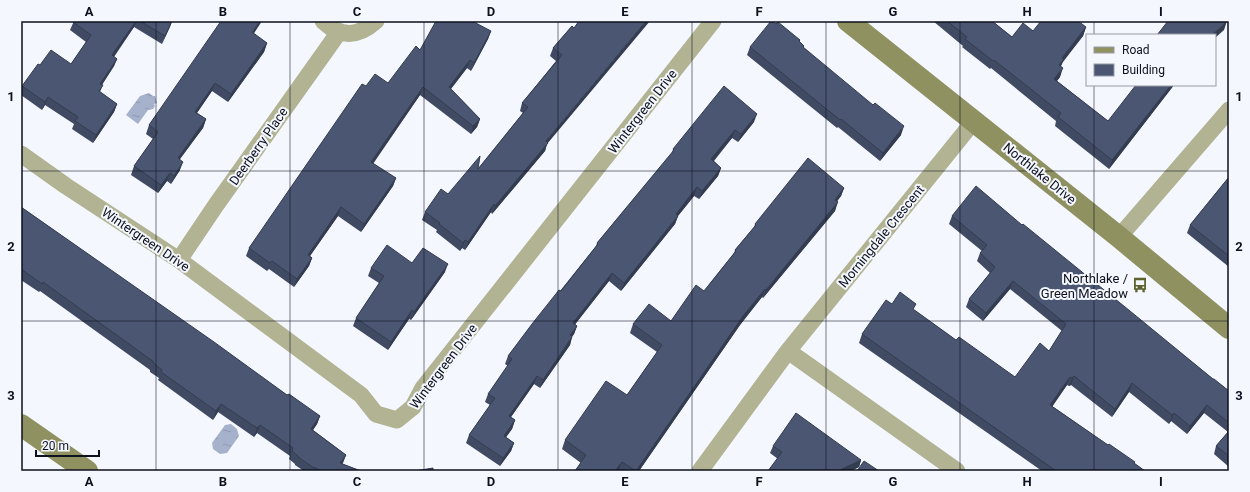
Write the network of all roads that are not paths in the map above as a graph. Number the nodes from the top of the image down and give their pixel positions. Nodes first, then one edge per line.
1 (323, 21) edge
2 (376, 21) edge
3 (713, 21) edge
4 (848, 21) edge
5 (339, 32) junction
6 (1229, 110) edge
7 (974, 121) junction
8 (21, 154) edge
9 (1119, 237) junction
10 (179, 260) junction
11 (1229, 328) edge
12 (788, 351) junction
13 (21, 425) edge
14 (87, 471) edge
15 (700, 471) edge
16 (957, 471) edge

1 - 5 street
2 - 5 street
3 - 10 street, Wintergreen Drive
4 - 7 street, Northlake Drive
5 - 10 street, Deerberry Place
6 - 9 street
7 - 9 street, Northlake Drive
7 - 12 street, Morningdale Crescent
8 - 10 street, Wintergreen Drive
9 - 11 street, Northlake Drive
12 - 15 street, Morningdale Crescent
12 - 16 street
13 - 14 street

